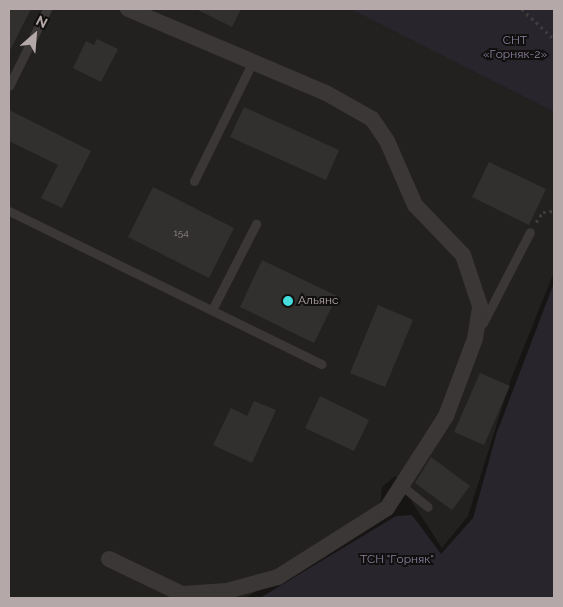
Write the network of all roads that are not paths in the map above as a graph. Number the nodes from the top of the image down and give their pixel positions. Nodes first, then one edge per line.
1 (47, 9) edge
2 (128, 9) edge
3 (252, 63) junction
4 (9, 86) edge
5 (194, 181) dead end
6 (9, 211) edge
7 (256, 224) dead end
8 (530, 232) road end
9 (212, 310) junction
10 (475, 338) junction
11 (322, 364) dead end
12 (402, 486) junction
13 (428, 507) dead end
14 (109, 559) dead end
15 (184, 596) edge

1 - 4 lane
2 - 3 street
3 - 5 lane
3 - 10 street
6 - 9 lane
7 - 9 lane
8 - 10 lane
9 - 11 lane
10 - 12 street
12 - 13 lane
12 - 15 street
14 - 15 street

